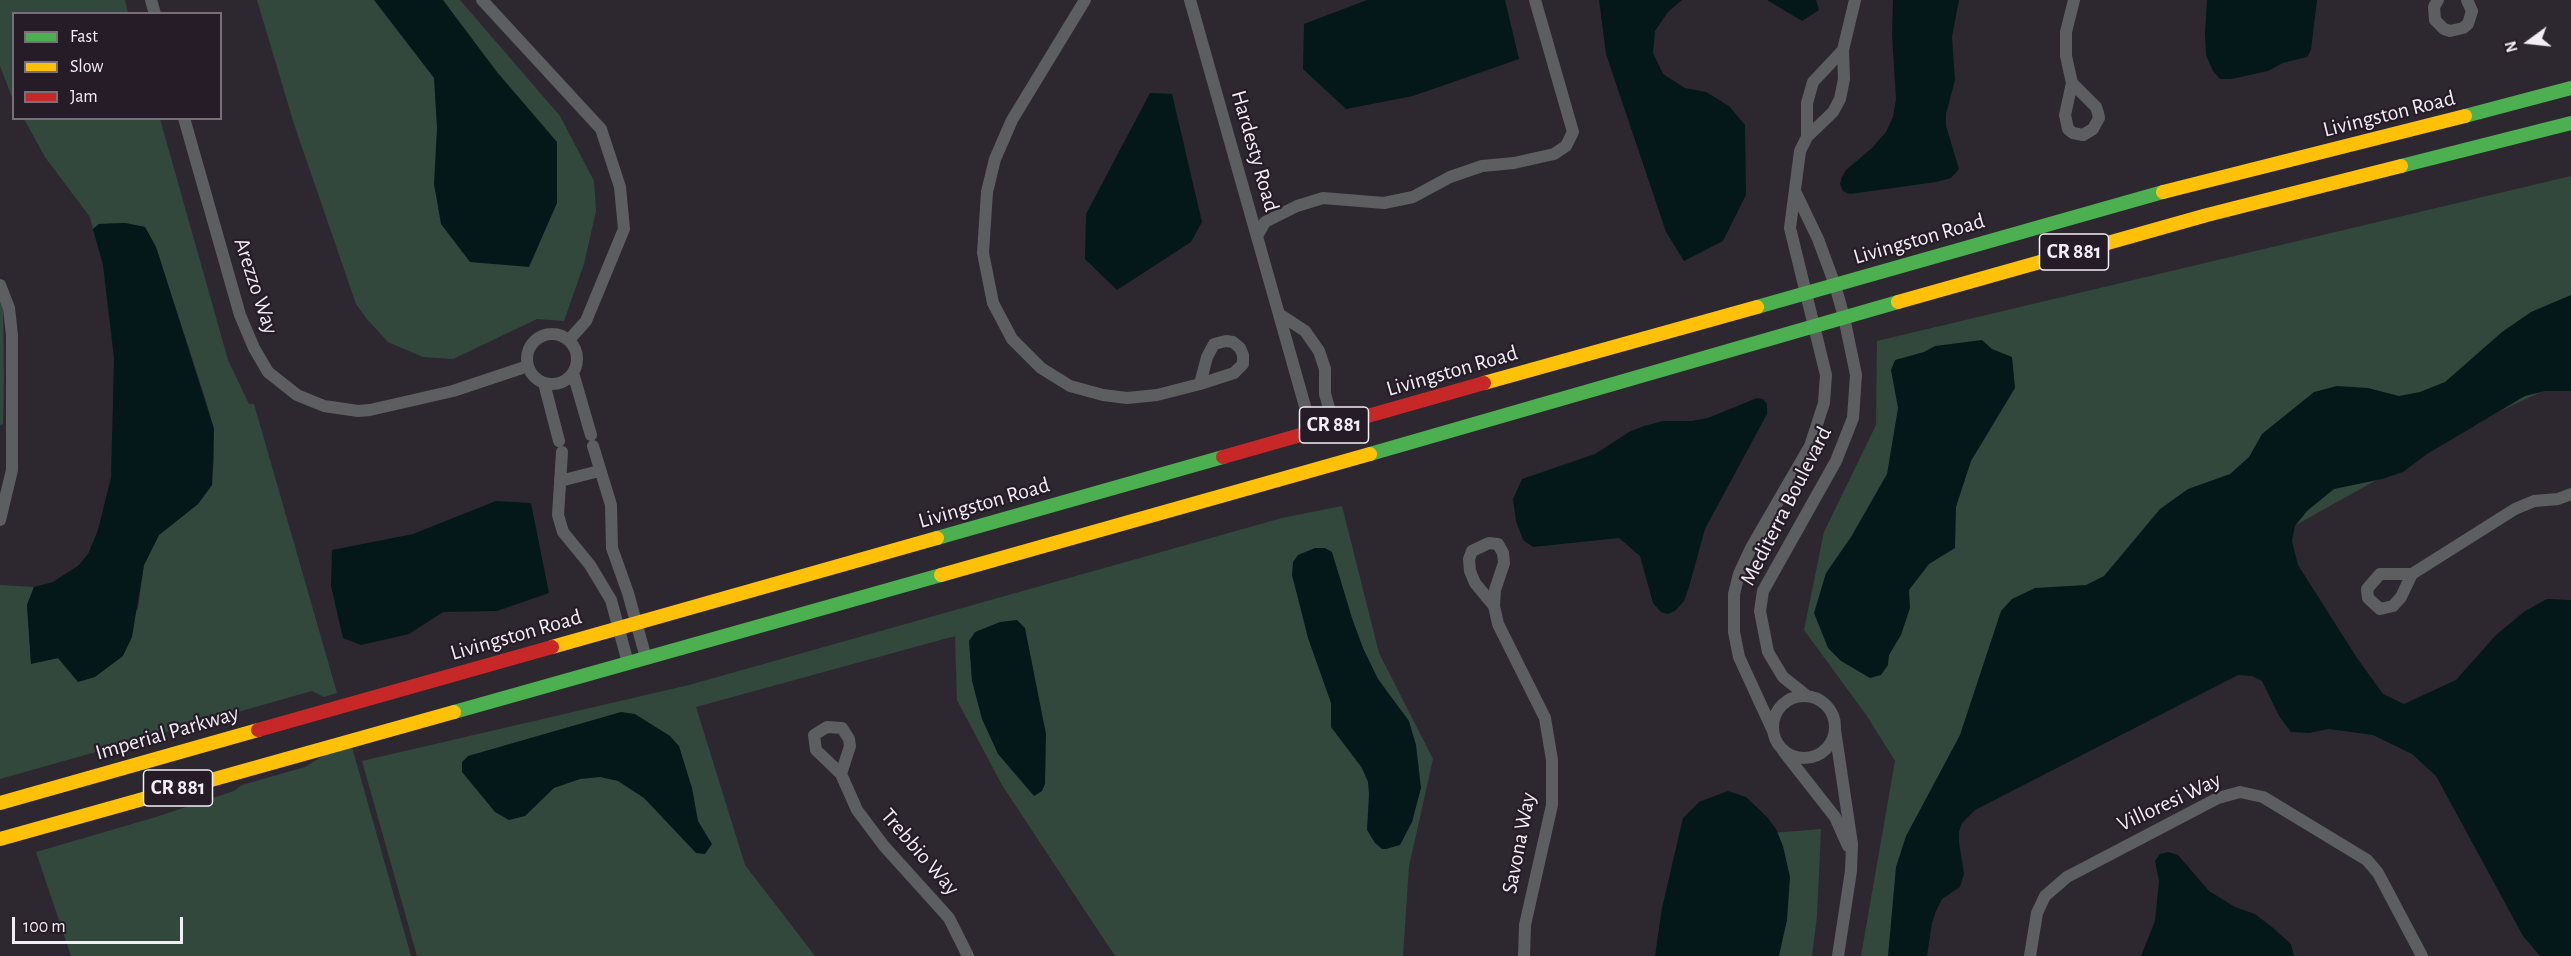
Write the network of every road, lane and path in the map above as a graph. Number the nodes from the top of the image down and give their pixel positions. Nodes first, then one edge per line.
1 (482, 0) edge
2 (1085, 0) edge
3 (1190, 0) edge
4 (1535, 0) edge
5 (1855, 0) edge
6 (2074, 0) edge
7 (2438, 0) edge
8 (2467, 0) edge
9 (1843, 50) junction
10 (2072, 83) dead end
11 (2571, 88) edge
12 (185, 120) edge
13 (2571, 123) edge
14 (1807, 137) junction
15 (1795, 191) junction
16 (1257, 236) junction
17 (0, 285) edge
18 (1835, 285) junction
19 (1805, 294) junction
20 (1279, 314) junction
21 (1844, 317) junction
22 (1813, 326) junction
23 (569, 340) junction
24 (528, 366) junction
25 (573, 373) junction
26 (544, 383) junction
27 (1200, 384) dead end
28 (1334, 425) junction
29 (1312, 431) junction
30 (6, 450) edge
31 (6, 470) edge
32 (599, 471) junction
33 (560, 481) junction
34 (2570, 495) edge
35 (0, 520) edge
36 (2412, 574) dead end
37 (1494, 606) junction
38 (635, 624) junction
39 (619, 628) junction
40 (646, 658) junction
41 (628, 663) junction
42 (1807, 696) junction
43 (346, 705) joint
44 (1773, 730) junction
45 (1835, 730) junction
46 (1780, 747) junction
47 (841, 774) dead end
48 (0, 803) edge
49 (0, 839) edge
50 (1851, 859) junction
51 (968, 956) edge
52 (1524, 956) edge
53 (1838, 956) edge
54 (2030, 956) edge
55 (2422, 956) edge

1 - 23 street
2 - 27 street
3 - 16 street, Hardesty Road
4 - 16 street
5 - 9 street
6 - 10 street
7 - 8 street
9 - 14 street
9 - 14 street
11 - 18 main road, Livingston Road / CR 881
12 - 24 street, Arezzo Way
13 - 21 main road, CR 881
14 - 15 street, Mediterra Boulevard
15 - 18 street, Mediterra Boulevard
15 - 19 street, Mediterra Boulevard
16 - 20 street, Hardesty Road
17 - 30 street
18 - 19 main road, Livingston Road / CR 881
18 - 21 street, Mediterra Boulevard
19 - 22 street, Mediterra Boulevard
19 - 28 main road, Livingston Road / CR 881
20 - 28 street
20 - 29 street, Hardesty Road
21 - 22 main road, CR 881
21 - 42 street, Mediterra Boulevard
22 - 40 main road, CR 881
22 - 44 street, Mediterra Boulevard
23 - 24 street
23 - 25 street
24 - 26 street
25 - 26 street
25 - 32 street
26 - 33 street
28 - 29 main road, Livingston Road / CR 881
29 - 38 main road, Livingston Road / CR 881
30 - 31 street
31 - 35 street
32 - 33 street
32 - 38 street
33 - 39 street
34 - 36 street
37 - 37 street, Savona Way
37 - 52 street, Savona Way
38 - 39 main road, Livingston Road / CR 881
38 - 40 street
39 - 41 street
39 - 43 main road, Livingston Road / CR 881
40 - 41 main road, CR 881
41 - 49 main road, CR 881
42 - 44 street
42 - 45 street
43 - 48 main road, Imperial Parkway / CR 881
44 - 46 street
45 - 46 street
45 - 50 street
46 - 50 street
47 - 51 street, Trebbio Way
50 - 53 street
54 - 55 street, Villoresi Way

